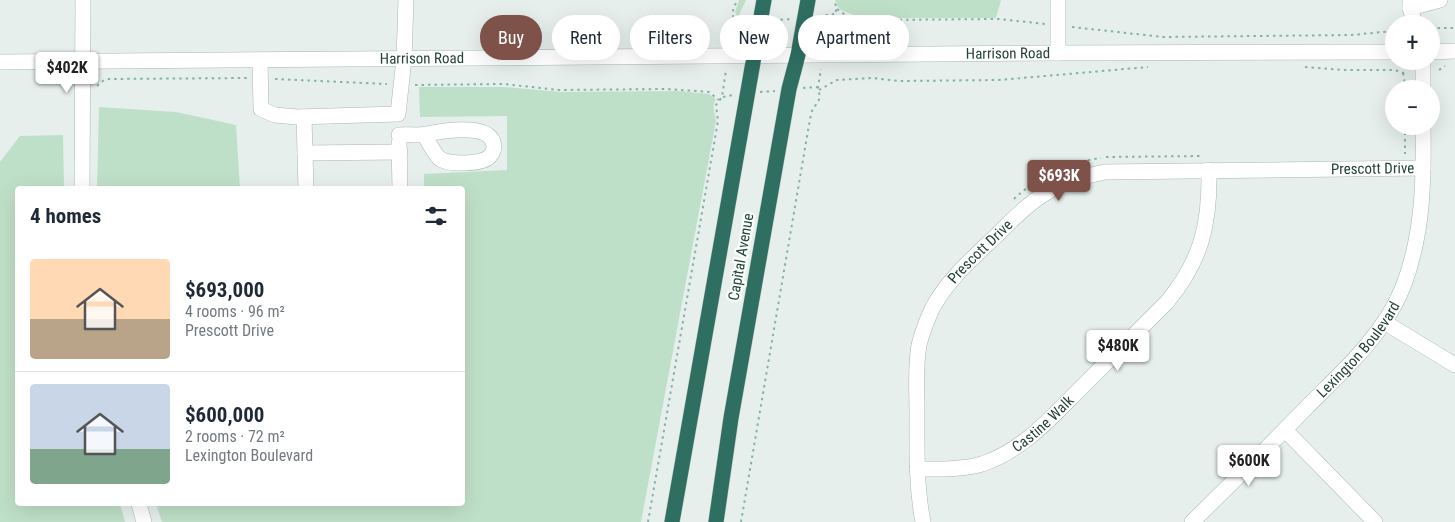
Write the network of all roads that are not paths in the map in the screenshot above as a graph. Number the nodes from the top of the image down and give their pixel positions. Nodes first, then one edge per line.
1 (83, 0) edge
2 (406, 0) edge
3 (764, 0) edge
4 (808, 0) edge
5 (1058, 0) edge
6 (1440, 0) edge
7 (1410, 4) edge
8 (761, 15) edge
9 (806, 15) edge
10 (1455, 51) edge
11 (1385, 52) edge
12 (1440, 52) edge
13 (1058, 53) junction
14 (909, 54) edge
15 (788, 55) edge
16 (798, 55) joint
17 (720, 56) edge
18 (404, 59) junction
19 (260, 60) junction
20 (753, 60) edge
21 (82, 61) junction
22 (0, 62) edge
23 (398, 114) junction
24 (304, 116) junction
25 (399, 135) junction
26 (424, 135) dead end
27 (1423, 135) edge
28 (400, 152) junction
29 (305, 153) junction
30 (1209, 163) junction
31 (1423, 168) junction
32 (82, 186) edge
33 (306, 186) edge
34 (400, 186) edge
35 (1384, 322) junction
36 (1455, 365) edge
37 (1285, 430) junction
38 (917, 469) junction
39 (140, 506) edge
40 (144, 522) edge
41 (672, 522) edge
42 (716, 522) edge
43 (923, 522) edge
44 (1192, 522) edge
45 (1375, 522) edge

1 - 21 street
2 - 18 street
3 - 8 highway, Capital Avenue
4 - 9 highway, Capital Avenue
5 - 13 street
6 - 7 street
10 - 12 street
11 - 13 street, Harrison Road
13 - 14 street, Harrison Road
15 - 16 street, Harrison Road
16 - 42 highway, Capital Avenue
17 - 18 street, Harrison Road
18 - 19 street, Harrison Road
18 - 23 street
19 - 21 street, Harrison Road
19 - 24 street
20 - 41 highway, Capital Avenue
21 - 22 street, Harrison Road
21 - 32 street
23 - 24 street
23 - 25 street
24 - 29 street
25 - 26 street
25 - 28 street
27 - 31 street, Lexington Boulevard
28 - 29 street
28 - 34 street
29 - 33 street
30 - 31 street, Prescott Drive
30 - 38 street, Castine Walk
30 - 38 street, Prescott Drive
31 - 35 street, Lexington Boulevard
35 - 36 street
35 - 37 street, Lexington Boulevard
37 - 44 street, Lexington Boulevard
37 - 45 street
38 - 43 street, Prescott Drive
39 - 40 street

